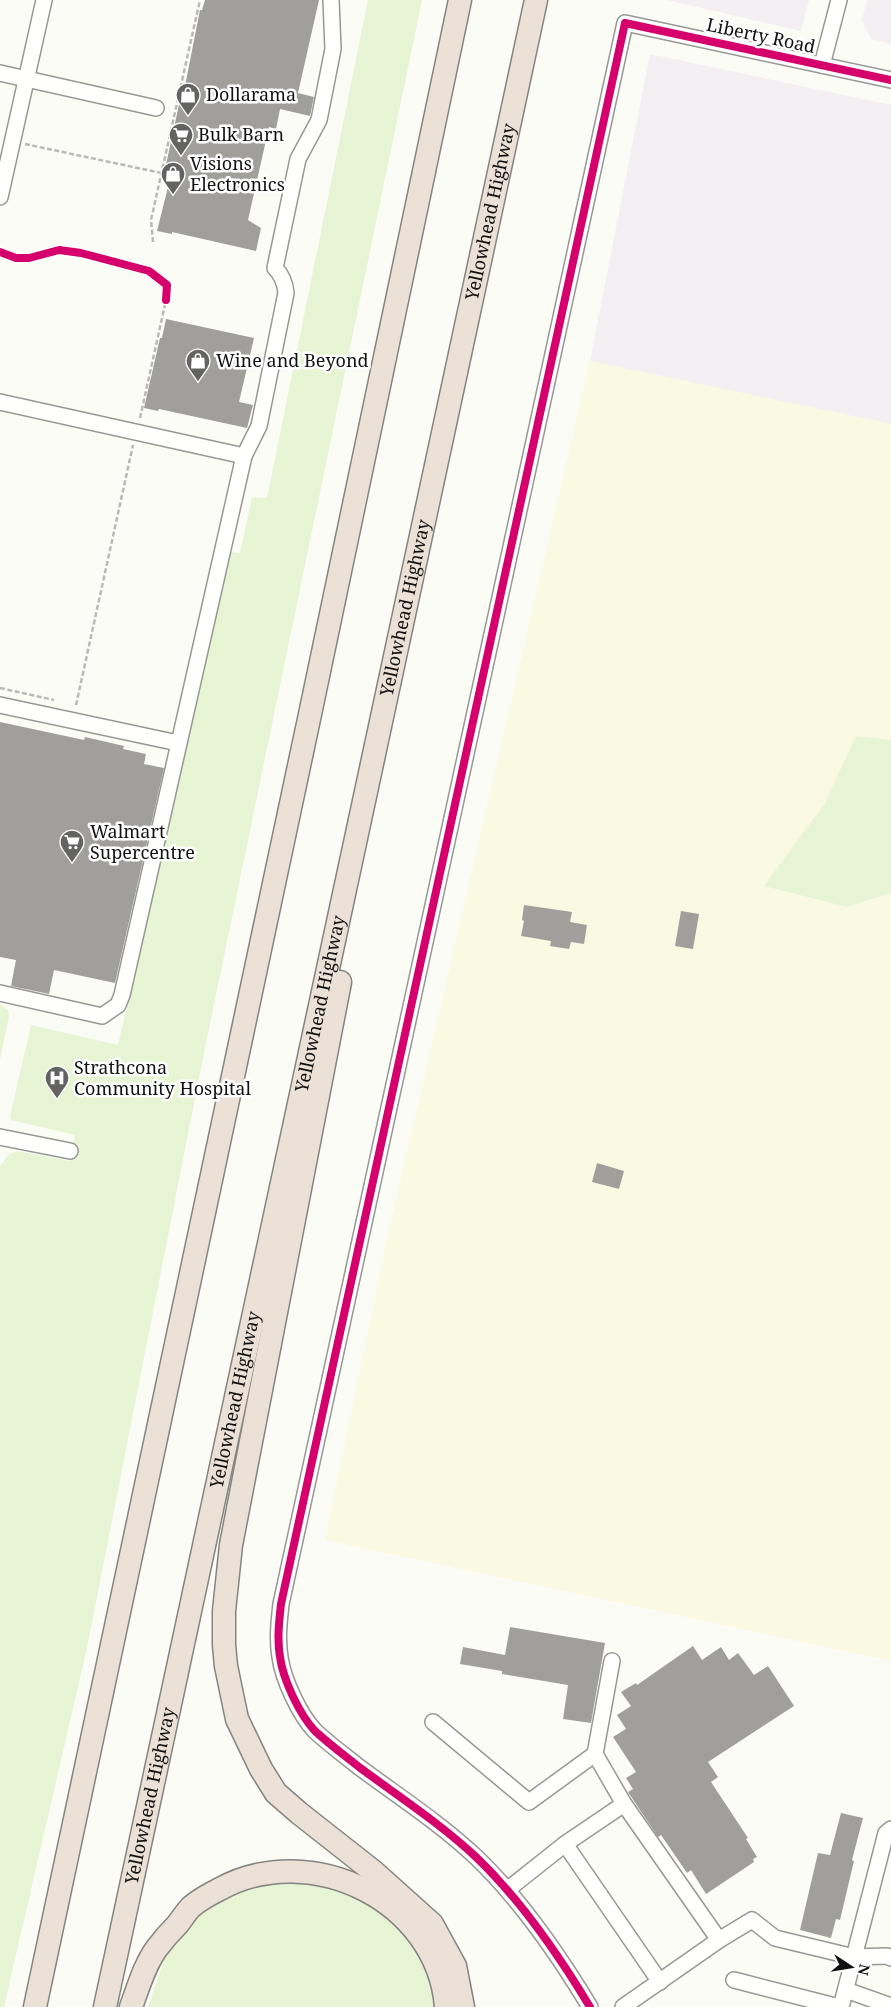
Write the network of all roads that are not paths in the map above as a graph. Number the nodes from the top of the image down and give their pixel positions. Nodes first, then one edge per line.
1 (44, 0) edge
2 (331, 0) edge
3 (460, 0) edge
4 (536, 0) edge
5 (839, 0) edge
6 (822, 65) junction
7 (0, 73) edge
8 (26, 80) junction
9 (891, 80) edge
10 (156, 108) dead end
11 (0, 197) edge
12 (0, 402) edge
13 (244, 456) junction
14 (0, 705) edge
15 (178, 743) junction
16 (369, 774) junction
17 (0, 992) edge
18 (0, 1137) edge
19 (70, 1151) dead end
20 (612, 1661) dead end
21 (433, 1722) dead end
22 (596, 1754) junction
23 (624, 1804) junction
24 (891, 1829) edge
25 (565, 1844) junction
26 (885, 1860) edge
27 (507, 1890) junction
28 (719, 1940) junction
29 (890, 1953) edge
30 (854, 1957) junction
31 (41, 1978) junction
32 (734, 1980) dead end
33 (660, 1982) junction
34 (846, 1990) junction
35 (891, 2006) edge
36 (22, 2007) edge
37 (35, 2007) edge
38 (105, 2007) edge
39 (131, 2007) edge
40 (446, 2007) edge
41 (463, 2007) edge
42 (590, 2007) edge
43 (624, 2007) edge
44 (840, 2007) edge

1 - 8 street
2 - 13 street
3 - 31 highway
4 - 16 highway, Yellowhead Highway
5 - 6 street
6 - 9 street, Liberty Road
6 - 27 street, Liberty Road
7 - 8 street
8 - 10 street
8 - 11 street
12 - 13 street
13 - 15 street
14 - 15 street
15 - 17 street
16 - 38 highway, Yellowhead Highway
16 - 41 highway
18 - 19 street
20 - 22 street
21 - 22 street
22 - 23 street
23 - 25 street
23 - 28 street
24 - 26 street
25 - 27 street
25 - 33 street
26 - 30 street
27 - 42 street
28 - 30 street
28 - 33 street
29 - 30 street
30 - 34 street
31 - 36 highway
31 - 37 highway
32 - 44 street
33 - 43 street
34 - 35 street
34 - 44 street
39 - 40 highway

